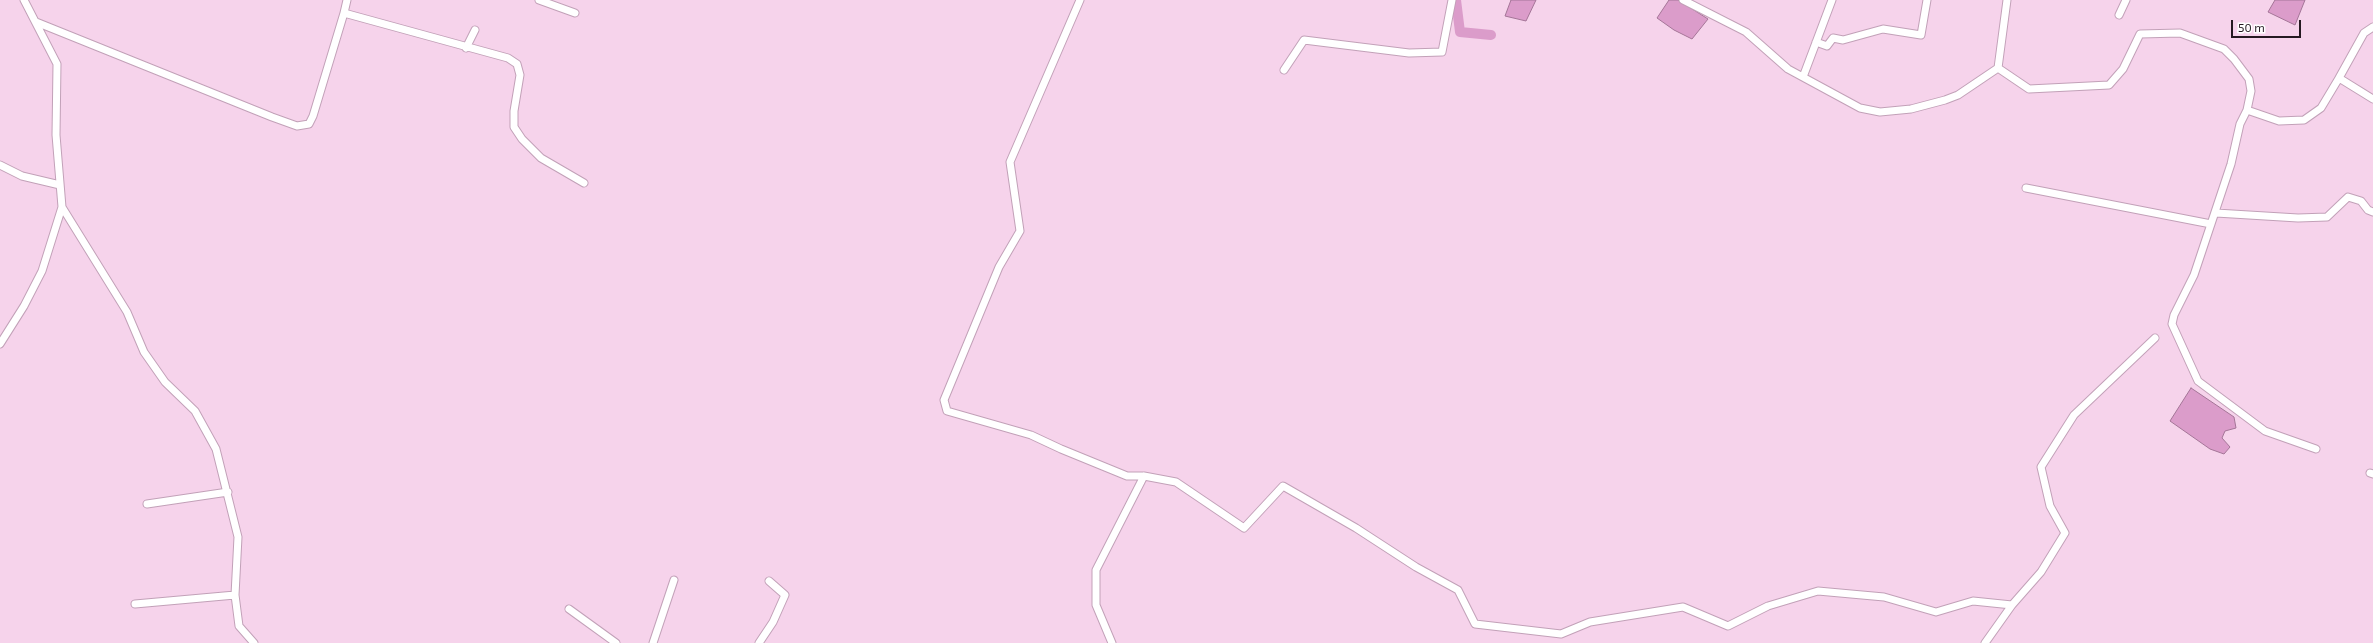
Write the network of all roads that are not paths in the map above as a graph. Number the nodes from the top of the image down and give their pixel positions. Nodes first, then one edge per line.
1 (24, 0) edge
2 (348, 0) edge
3 (539, 0) edge
4 (1080, 0) edge
5 (1452, 0) edge
6 (1683, 0) edge
7 (1832, 0) edge
8 (1927, 0) edge
9 (2007, 0) edge
10 (2126, 0) edge
11 (344, 13) junction
12 (575, 13) dead end
13 (2119, 15) dead end
14 (36, 22) junction
15 (2373, 27) edge
16 (475, 30) dead end
17 (1816, 42) junction
18 (466, 48) junction
19 (1998, 68) junction
20 (1284, 70) dead end
21 (1803, 77) junction
22 (2339, 78) junction
23 (2373, 98) edge
24 (2247, 110) junction
25 (0, 165) edge
26 (584, 183) dead end
27 (60, 185) junction
28 (2026, 188) dead end
29 (62, 207) junction
30 (2373, 212) edge
31 (2216, 213) junction
32 (2211, 224) junction
33 (2154, 338) dead end
34 (0, 344) edge
35 (2316, 449) dead end
36 (1144, 476) junction
37 (228, 492) junction
38 (147, 504) dead end
39 (674, 580) dead end
40 (769, 581) dead end
41 (235, 595) junction
42 (135, 604) dead end
43 (2012, 605) junction
44 (570, 609) dead end
45 (254, 643) edge
46 (616, 643) edge
47 (653, 643) edge
48 (759, 643) edge
49 (1112, 643) edge
50 (1985, 643) edge

1 - 14 street
2 - 11 street
3 - 12 street
4 - 36 street
5 - 20 street
6 - 21 street
7 - 17 street
8 - 17 street
9 - 19 street
10 - 13 street
11 - 14 street
11 - 18 street
14 - 27 street
15 - 22 street
16 - 18 street
17 - 21 street
18 - 26 street
19 - 21 street
19 - 24 street
22 - 23 street
22 - 24 street
24 - 31 street
25 - 27 street
27 - 29 street
28 - 32 street
29 - 34 street
29 - 37 street
30 - 31 street
31 - 32 street
32 - 35 street
33 - 43 street
36 - 43 street
36 - 49 street
37 - 38 street
37 - 41 street
39 - 47 street
40 - 48 street
41 - 42 street
41 - 45 street
43 - 50 street
44 - 46 street

